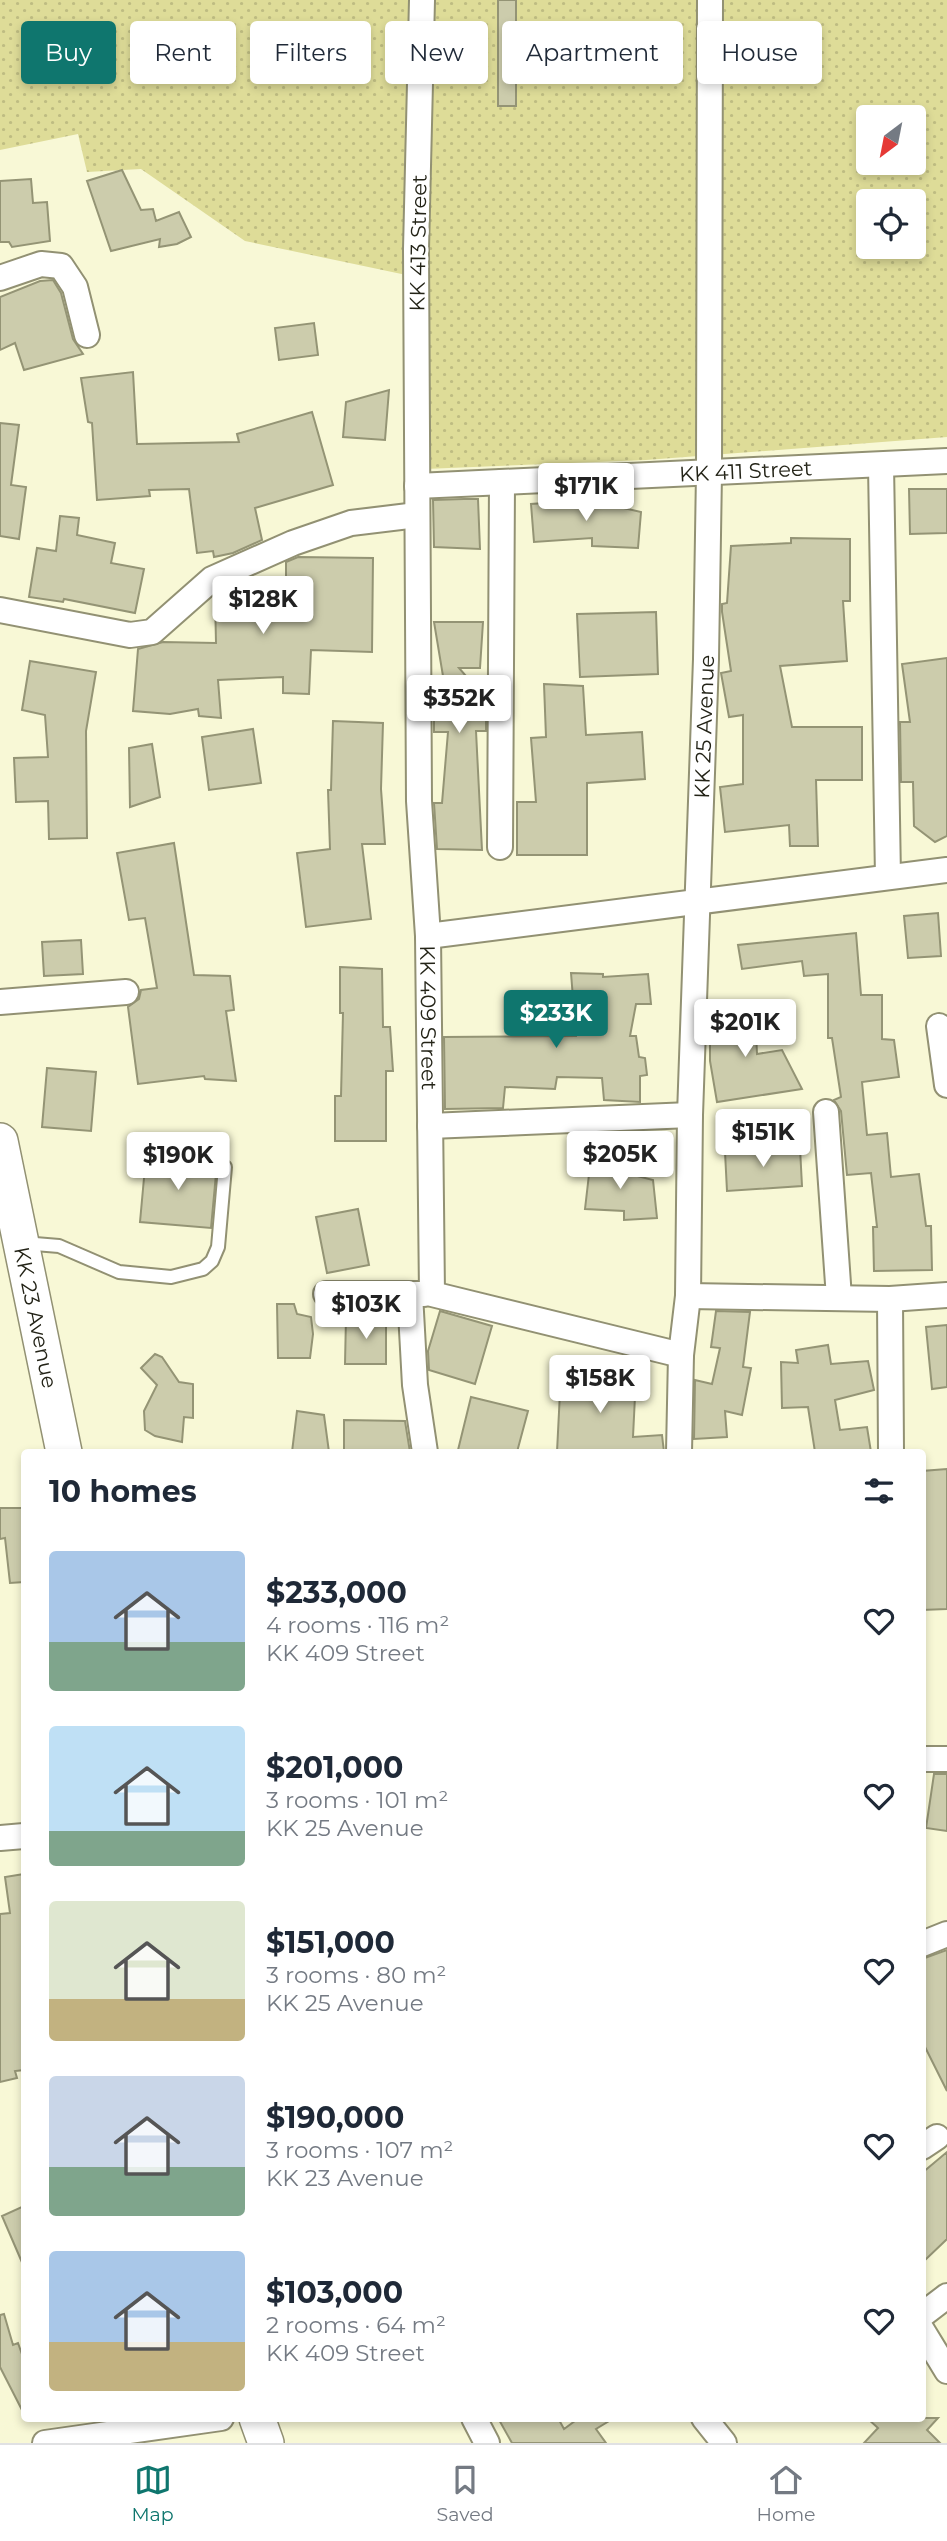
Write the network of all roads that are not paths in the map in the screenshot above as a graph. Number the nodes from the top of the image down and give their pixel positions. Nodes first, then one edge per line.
1 (422, 0) edge
2 (710, 0) edge
3 (0, 278) edge
4 (87, 335) dead end
5 (947, 461) edge
6 (881, 465) junction
7 (709, 473) junction
8 (502, 482) junction
9 (417, 486) junction
10 (417, 515) junction
11 (0, 610) edge
12 (499, 847) dead end
13 (947, 870) edge
14 (888, 877) junction
15 (698, 900) junction
16 (428, 936) junction
17 (126, 992) dead end
18 (0, 1002) edge
19 (939, 1026) dead end
20 (947, 1084) edge
21 (826, 1112) dead end
22 (690, 1115) junction
23 (430, 1126) junction
24 (0, 1141) edge
25 (225, 1167) dead end
26 (19, 1243) junction
27 (326, 1294) dead end
28 (421, 1294) junction
29 (947, 1295) edge
30 (688, 1296) junction
31 (839, 1298) junction
32 (890, 1299) junction
33 (681, 1354) junction
34 (63, 1449) edge
35 (425, 1449) edge
36 (679, 1449) edge
37 (891, 1449) edge
38 (926, 1759) edge
39 (947, 1759) edge
40 (21, 1836) edge
41 (0, 1838) edge
42 (947, 1934) edge
43 (926, 1942) edge
44 (947, 2296) edge
45 (926, 2312) edge
46 (926, 2337) edge
47 (947, 2371) edge
48 (193, 2422) edge
49 (258, 2422) edge
50 (476, 2422) edge
51 (707, 2422) edge
52 (45, 2443) edge
53 (266, 2443) edge
54 (487, 2443) edge
55 (724, 2443) edge

1 - 9 street, KK 413 Street
2 - 7 street, KK 25 Avenue
3 - 4 street
5 - 6 street, KK 411 Street
6 - 7 street, KK 411 Street
6 - 14 street
7 - 8 street, KK 411 Street
7 - 15 street, KK 25 Avenue
8 - 9 street, KK 411 Street
8 - 12 street
9 - 10 street, KK 409 Street
10 - 11 street
10 - 16 street, KK 409 Street
13 - 14 street
14 - 15 street
15 - 16 street
15 - 22 street, KK 25 Avenue
16 - 23 street, KK 409 Street
17 - 18 street
19 - 20 street
21 - 31 street
22 - 23 street
22 - 30 street, KK 25 Avenue
23 - 28 street, KK 409 Street
24 - 26 main road, KK 23 Avenue
25 - 26 lane
26 - 34 main road, KK 23 Avenue
27 - 28 street
28 - 33 street
28 - 35 street, KK 409 Street
29 - 32 street
30 - 31 street
30 - 33 street, KK 25 Avenue
31 - 32 street
32 - 37 street
33 - 36 street, KK 25 Avenue
38 - 39 street
40 - 41 street
42 - 43 street
44 - 45 street
46 - 47 street
48 - 52 street
49 - 53 main road
50 - 54 street
51 - 55 street

